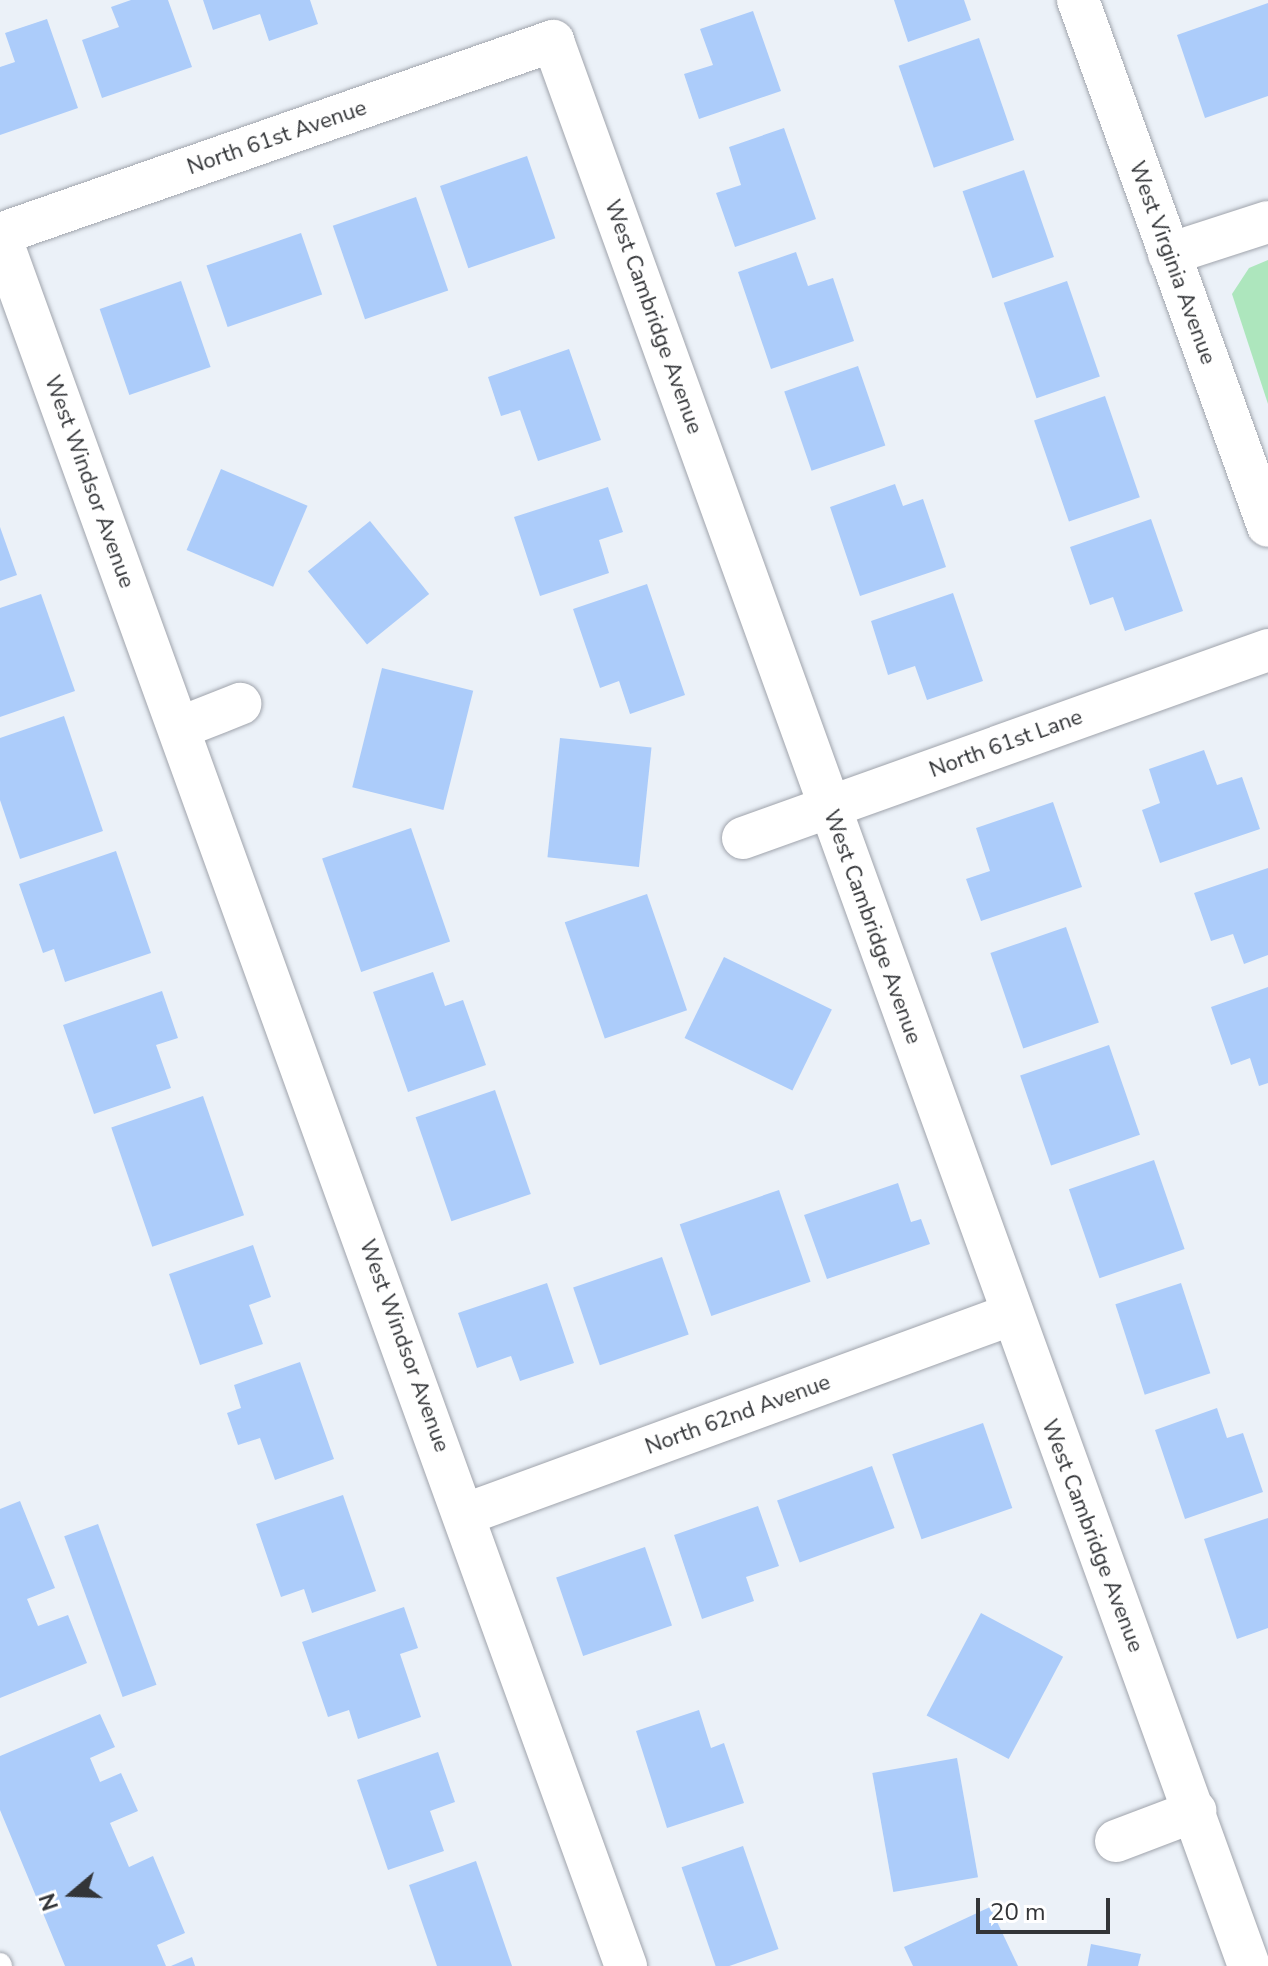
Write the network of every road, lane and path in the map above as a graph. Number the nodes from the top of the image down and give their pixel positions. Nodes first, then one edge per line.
1 (1078, 0) edge
2 (553, 41) joint
3 (1268, 222) edge
4 (0, 235) edge
5 (1169, 254) junction
6 (1268, 526) edge
7 (1268, 650) edge
8 (240, 704) dead end
9 (179, 728) junction
10 (829, 807) junction
11 (743, 838) dead end
12 (1010, 1315) junction
13 (466, 1514) junction
14 (1195, 1811) junction
15 (1116, 1841) dead end
16 (626, 1966) edge
17 (1249, 1966) edge

1 - 5 street, West Virginia Avenue
2 - 4 street, North 61st Avenue
2 - 10 street, West Cambridge Avenue
3 - 5 street
4 - 9 street, West Windsor Avenue
5 - 6 street, West Virginia Avenue
7 - 10 street, North 61st Lane
8 - 9 street
9 - 13 street, West Windsor Avenue
10 - 11 street, North 61st Lane
10 - 12 street, West Cambridge Avenue
12 - 13 street, North 62nd Avenue
12 - 14 street, West Cambridge Avenue
13 - 16 street, West Windsor Avenue
14 - 15 street
14 - 17 street, West Cambridge Avenue

